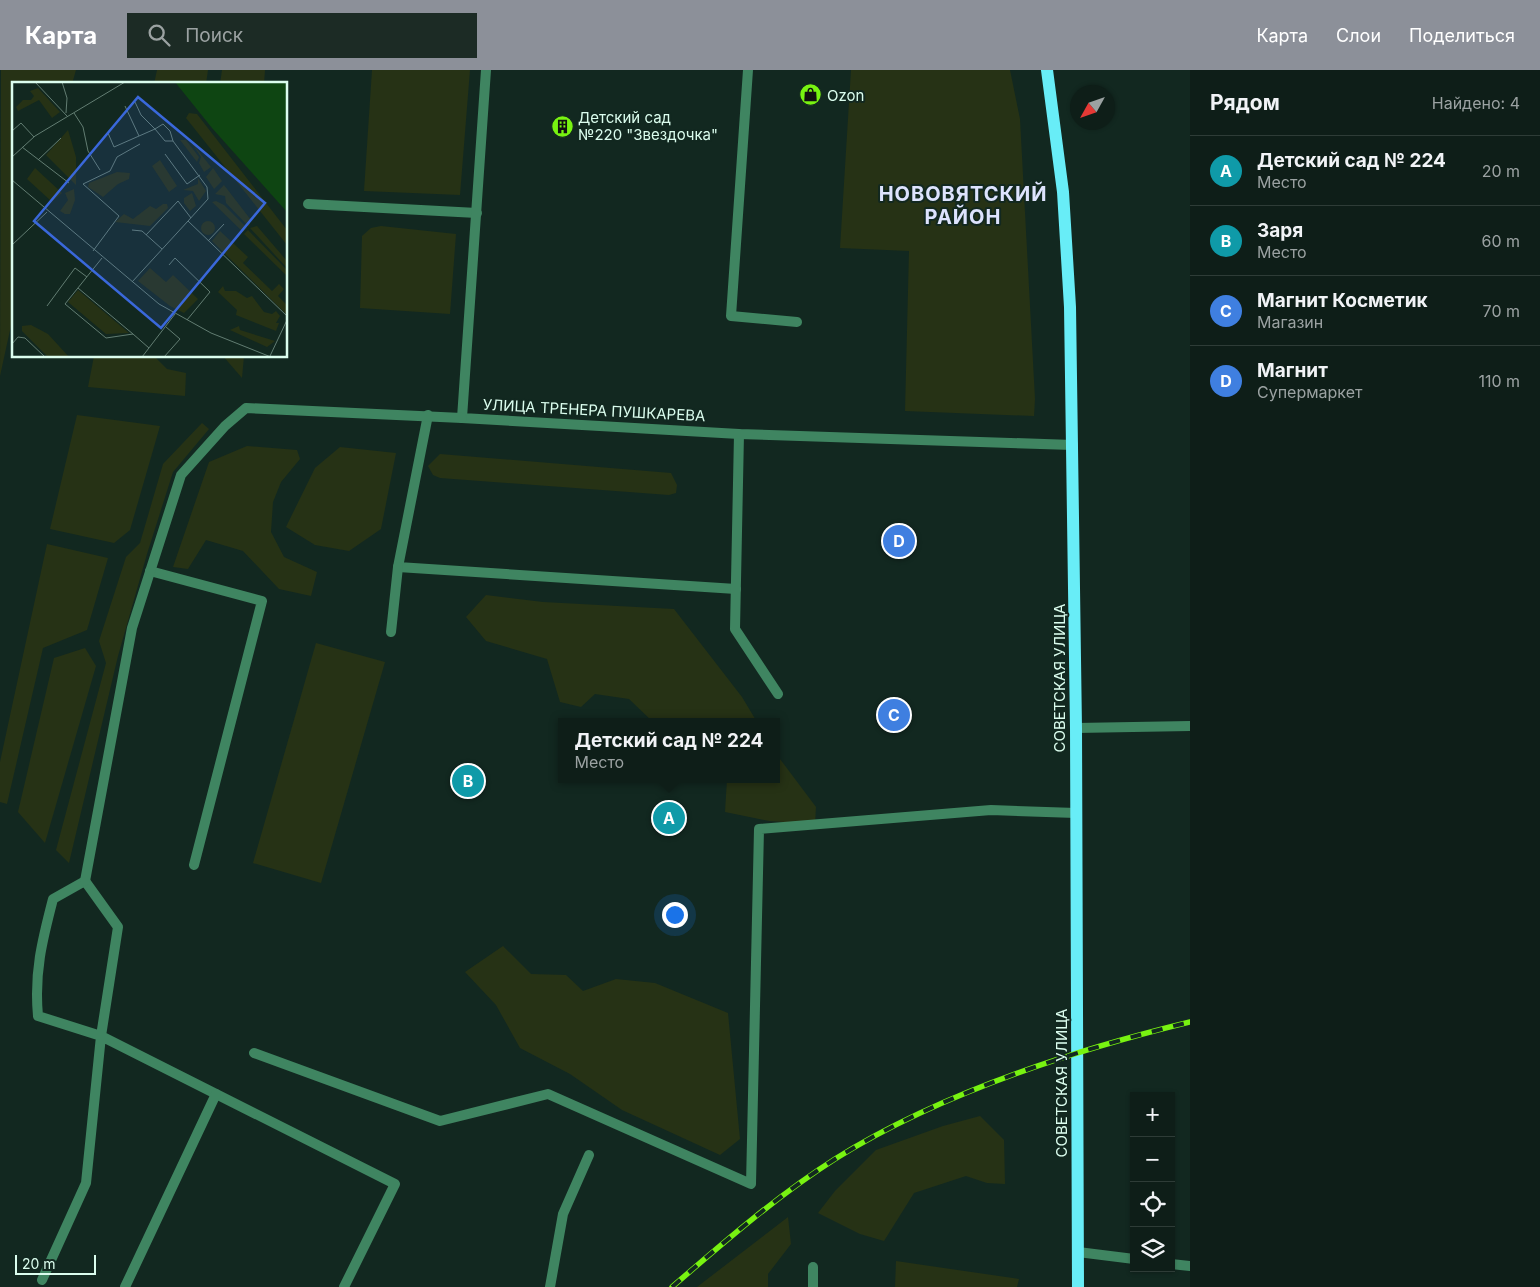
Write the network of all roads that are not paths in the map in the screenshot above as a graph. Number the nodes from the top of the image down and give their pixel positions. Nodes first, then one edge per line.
1 (486, 70) edge
2 (748, 70) edge
3 (1047, 70) edge
4 (308, 204) dead end
5 (477, 213) junction
6 (797, 322) dead end
7 (428, 416) junction
8 (462, 418) junction
9 (739, 434) junction
10 (1073, 444) junction
11 (398, 567) junction
12 (150, 571) junction
13 (736, 589) junction
14 (391, 632) dead end
15 (778, 694) dead end
16 (1190, 726) edge
17 (1076, 728) junction
18 (1076, 812) junction
19 (194, 865) dead end
20 (84, 881) junction
21 (101, 1036) junction
22 (254, 1053) dead end
23 (216, 1094) junction
24 (589, 1155) dead end
25 (1078, 1252) junction
26 (1130, 1258) edge
27 (1175, 1264) edge
28 (1190, 1266) edge
29 (813, 1267) dead end
30 (42, 1280) dead end
31 (125, 1287) edge
32 (344, 1287) edge
33 (550, 1287) edge
34 (813, 1287) edge
35 (1078, 1287) edge

1 - 5 street, УЛИЦА ТРЕНЕРА ПУШКАРЕВА
2 - 6 street
3 - 10 main road, СОВЕТСКАЯ УЛИЦА
4 - 5 street
5 - 8 street, УЛИЦА ТРЕНЕРА ПУШКАРЕВА
7 - 8 street
7 - 11 street
7 - 12 street
8 - 9 street, УЛИЦА ТРЕНЕРА ПУШКАРЕВА
9 - 10 street, УЛИЦА ТРЕНЕРА ПУШКАРЕВА
9 - 13 street
10 - 17 main road, СОВЕТСКАЯ УЛИЦА
11 - 13 street
11 - 14 street
12 - 19 street
12 - 20 street
13 - 15 street
16 - 17 street
17 - 18 main road, СОВЕТСКАЯ УЛИЦА
18 - 22 street
18 - 25 main road, СОВЕТСКАЯ УЛИЦА
20 - 21 street
20 - 21 street
21 - 23 street
21 - 30 street
23 - 31 street
23 - 32 street
24 - 33 street
25 - 26 street
25 - 35 main road, СОВЕТСКАЯ УЛИЦА
27 - 28 street
29 - 34 street

